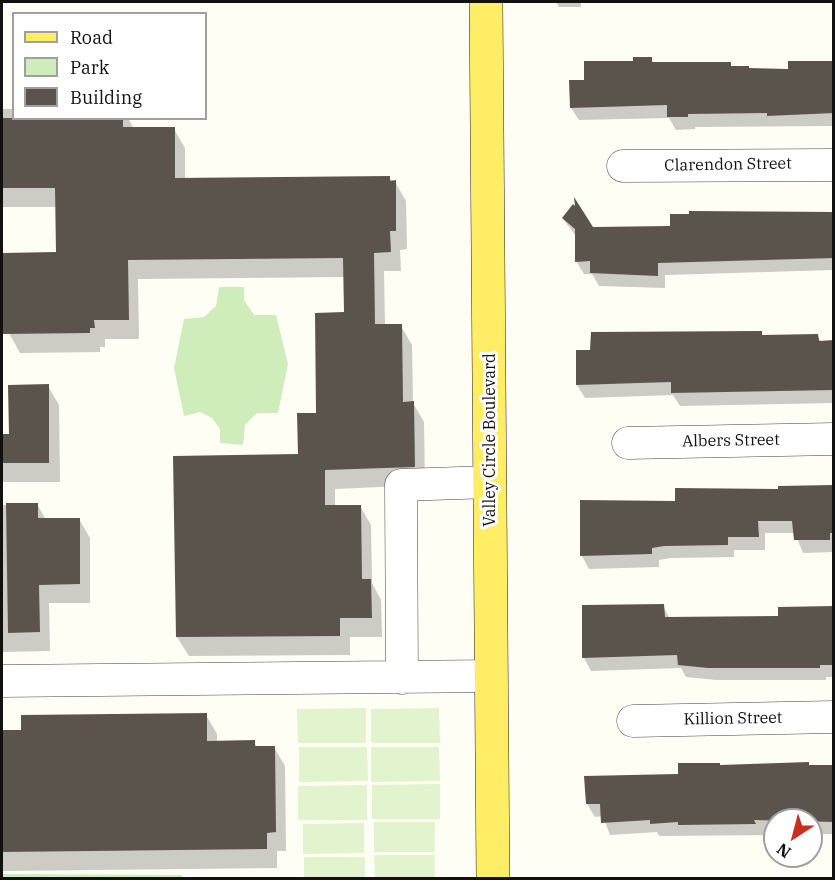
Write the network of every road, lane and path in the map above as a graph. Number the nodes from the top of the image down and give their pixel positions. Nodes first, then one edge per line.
1 (486, 2) edge
2 (834, 165) edge
3 (623, 166) dead end
4 (834, 439) edge
5 (628, 443) dead end
6 (490, 482) junction
7 (491, 676) junction
8 (402, 678) junction
9 (2, 681) edge
10 (834, 717) edge
11 (633, 721) dead end
12 (493, 879) edge

1 - 6 main road, Valley Circle Boulevard
2 - 3 street, Clarendon Street
4 - 5 street, Albers Street
6 - 7 main road, Valley Circle Boulevard
6 - 8 street
7 - 8 street
7 - 12 main road, Valley Circle Boulevard
8 - 9 street
10 - 11 street, Killion Street

